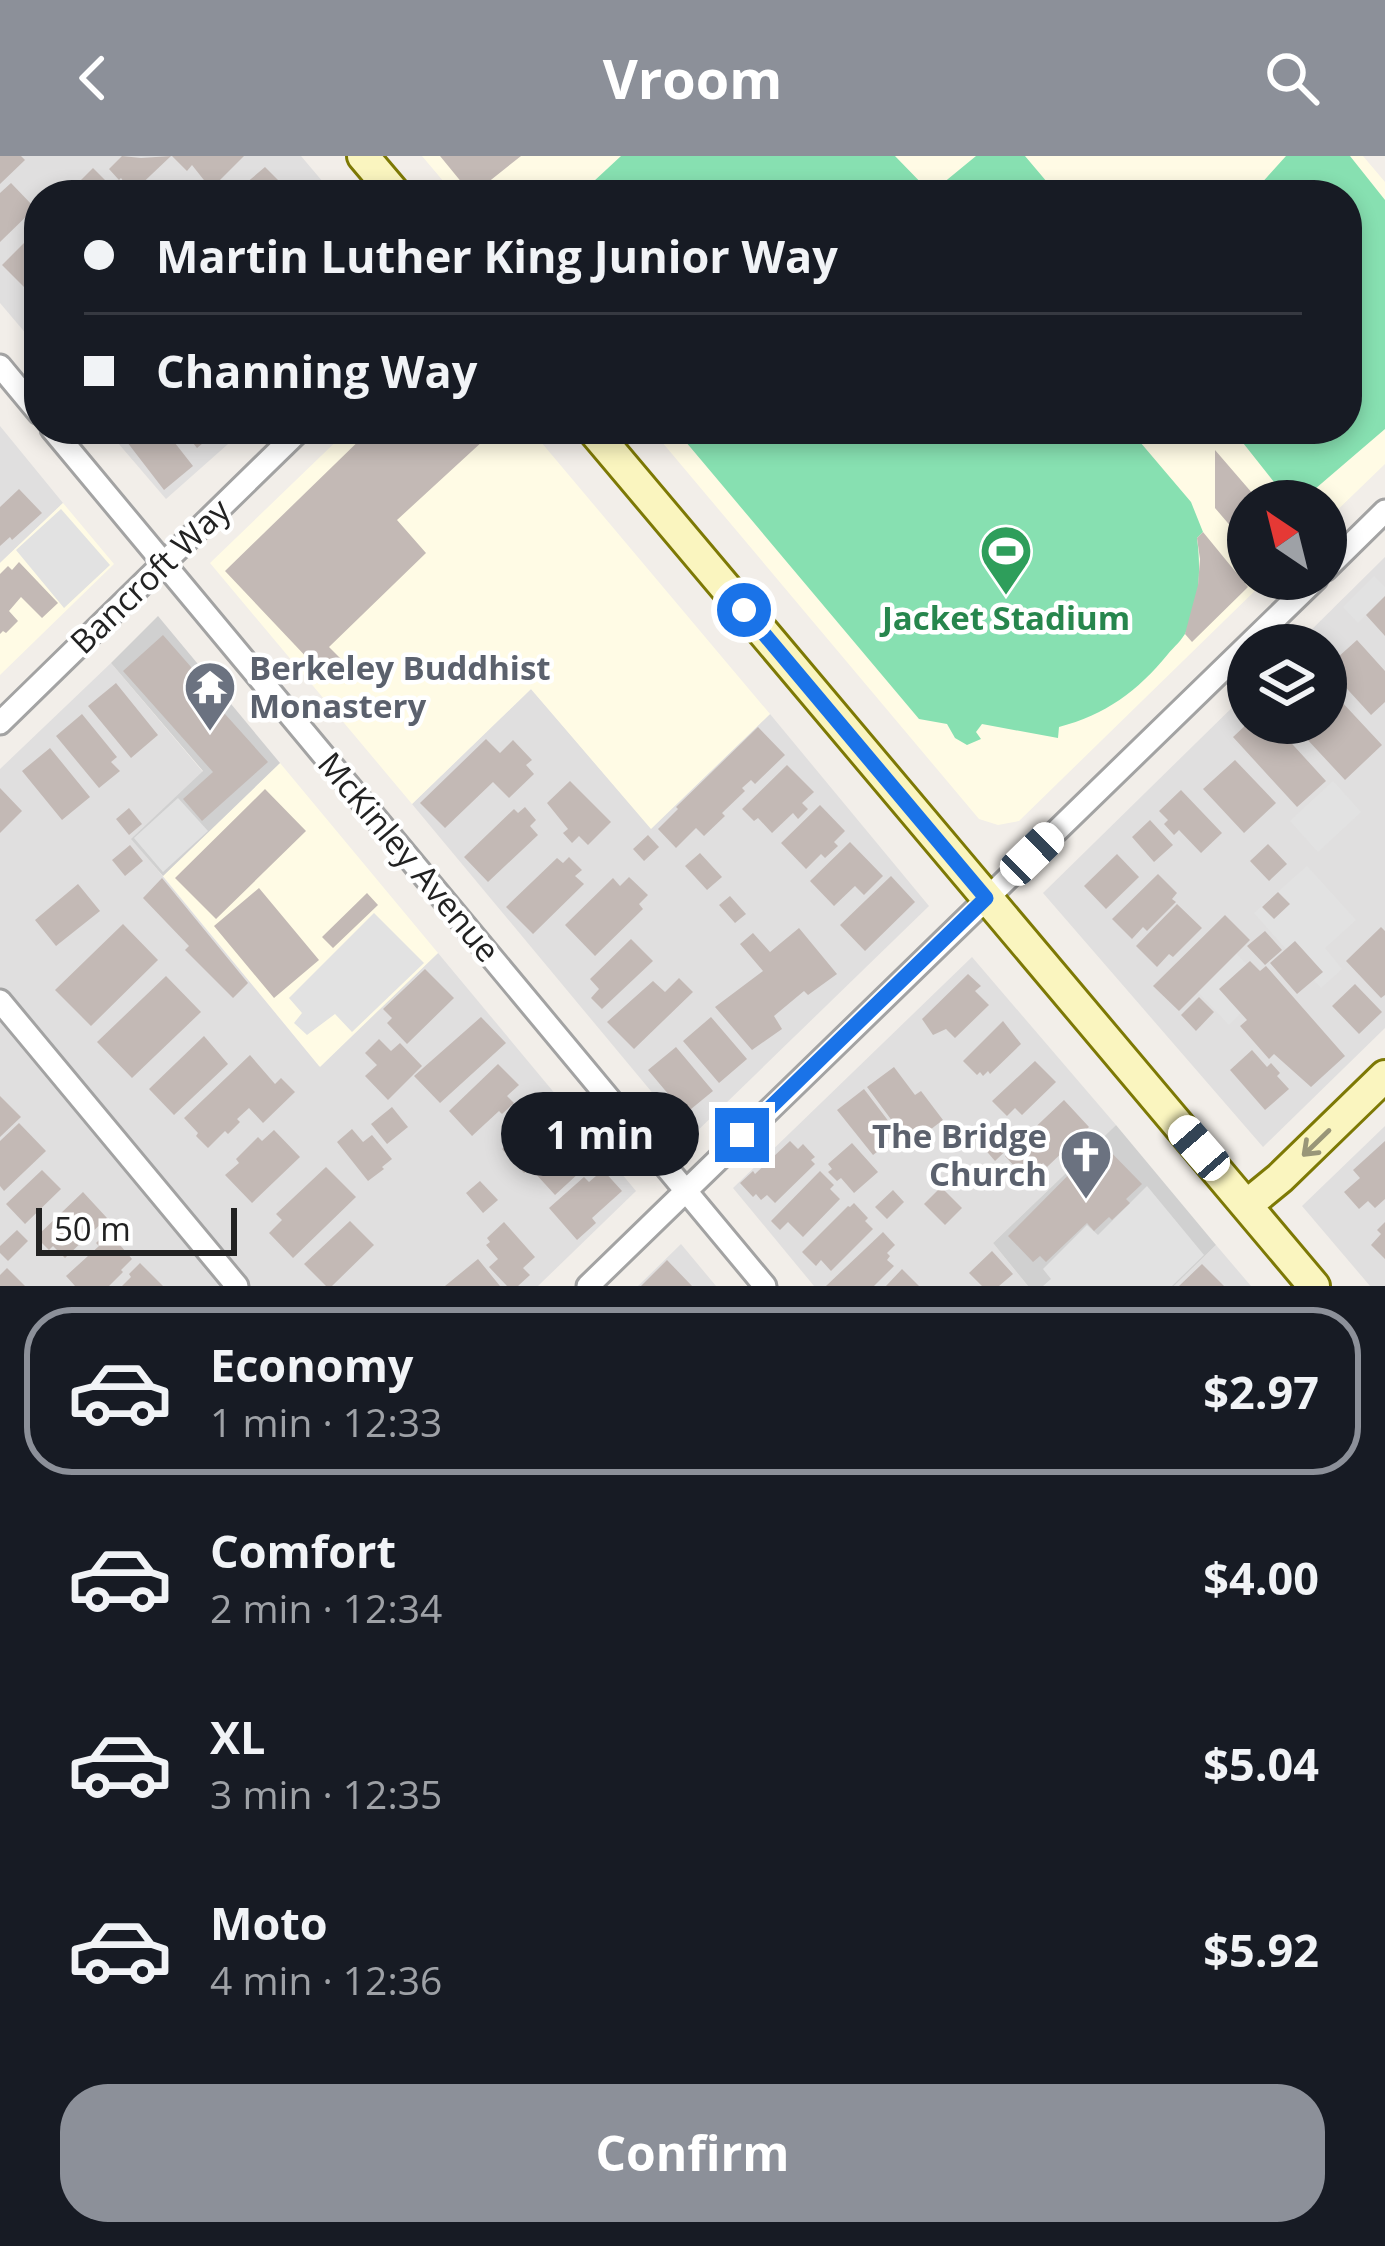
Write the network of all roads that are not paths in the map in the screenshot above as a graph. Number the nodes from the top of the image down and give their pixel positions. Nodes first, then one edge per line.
1 (363, 156) edge
2 (383, 180) edge
3 (0, 366) edge
4 (24, 395) edge
5 (65, 444) edge
6 (286, 444) edge
7 (605, 444) edge
8 (1385, 512) edge
9 (1347, 549) edge
10 (164, 563) junction
11 (1294, 600) edge
12 (0, 723) edge
13 (986, 898) junction
14 (0, 1001) edge
15 (1385, 1076) edge
16 (685, 1191) junction
17 (1247, 1205) junction
18 (237, 1286) edge
19 (588, 1286) edge
20 (765, 1286) edge
21 (1314, 1286) edge

1 - 2 street
3 - 4 street
5 - 10 street, McKinley Avenue
6 - 10 street, Bancroft Way
7 - 13 street
8 - 9 street
10 - 12 street, Bancroft Way
10 - 16 street, McKinley Avenue
11 - 13 street
13 - 16 street
13 - 17 street
14 - 18 street
15 -> 17 street
16 - 19 street
16 - 20 street, McKinley Avenue
17 - 21 street

